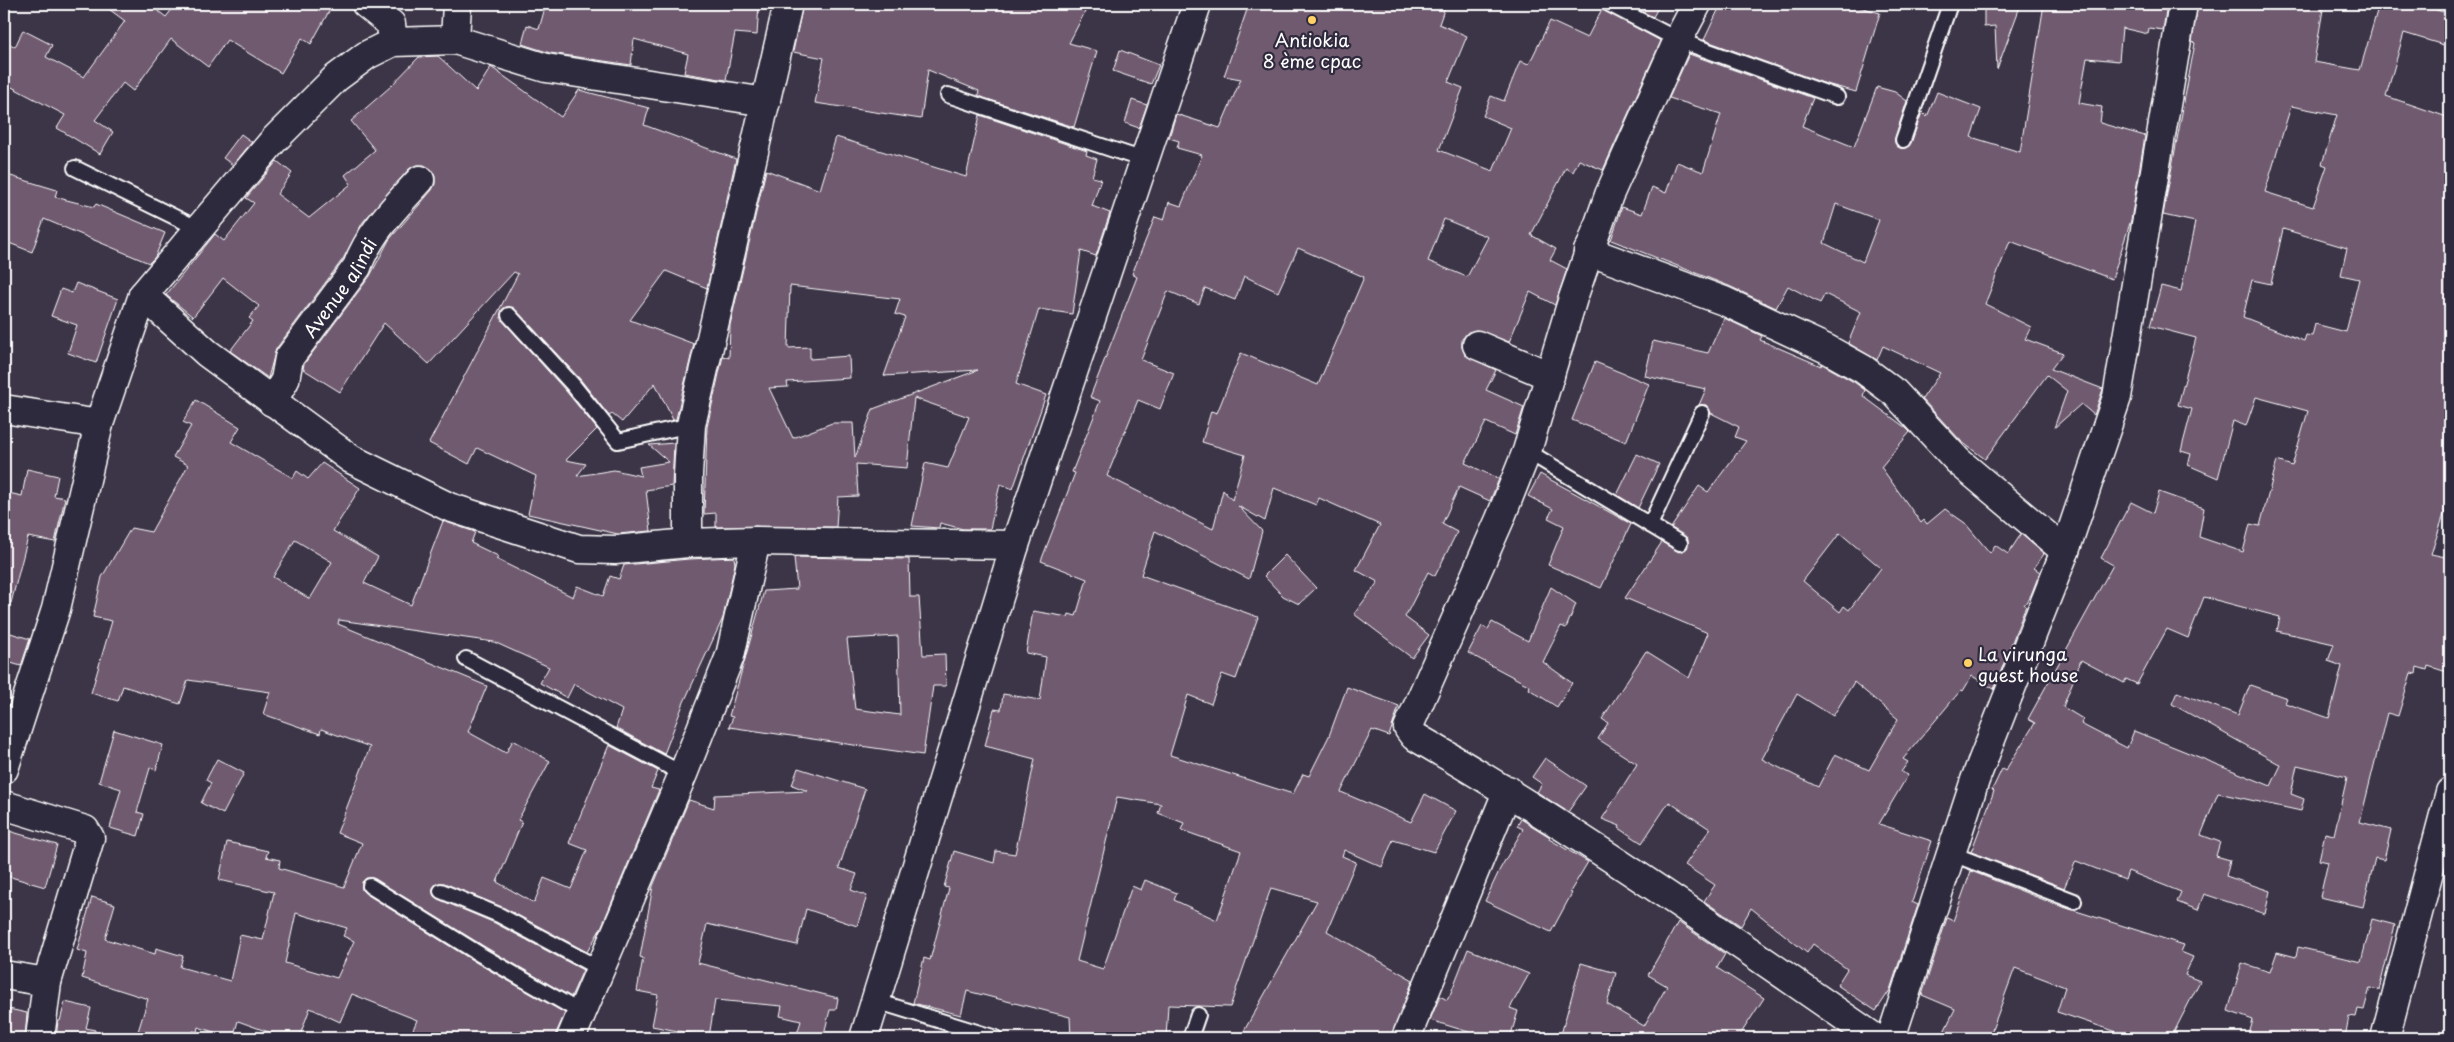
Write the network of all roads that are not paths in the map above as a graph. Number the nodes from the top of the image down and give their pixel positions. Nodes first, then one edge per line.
1 (366, 4) edge
2 (457, 4) edge
3 (788, 4) edge
4 (1197, 4) edge
5 (1609, 4) edge
6 (1697, 4) edge
7 (1950, 4) edge
8 (2183, 4) edge
9 (454, 40) junction
10 (1678, 40) junction
11 (393, 42) junction
12 (948, 95) dead end
13 (1837, 97) dead end
14 (766, 102) junction
15 (1903, 140) dead end
16 (1144, 160) junction
17 (75, 168) dead end
18 (420, 180) dead end
19 (199, 229) junction
20 (1588, 251) junction
21 (143, 295) junction
22 (509, 315) dead end
23 (1477, 345) dead end
24 (1550, 376) junction
25 (272, 402) junction
26 (4, 409) edge
27 (1702, 413) dead end
28 (98, 424) junction
29 (690, 425) junction
30 (1527, 451) junction
31 (1650, 526) junction
32 (756, 541) junction
33 (688, 543) junction
34 (1680, 543) dead end
35 (1015, 545) junction
36 (2065, 551) junction
37 (466, 659) dead end
38 (4, 769) edge
39 (683, 774) junction
40 (1508, 790) junction
41 (2450, 792) edge
42 (4, 805) edge
43 (1950, 853) junction
44 (370, 886) dead end
45 (441, 891) dead end
46 (2074, 901) dead end
47 (600, 969) junction
48 (4, 975) edge
49 (47, 982) junction
50 (876, 1002) junction
51 (582, 1014) junction
52 (1198, 1016) dead end
53 (40, 1038) edge
54 (571, 1038) edge
55 (864, 1038) edge
56 (996, 1038) edge
57 (1190, 1038) edge
58 (1406, 1038) edge
59 (1875, 1038) edge
60 (1891, 1038) edge
61 (2384, 1038) edge

1 - 11 street
2 - 9 street
3 - 14 street
4 - 16 street
5 - 10 lane
6 - 10 street
7 - 15 lane
8 - 36 street
9 - 11 street
9 - 14 street
10 - 13 lane
10 - 20 street
11 - 19 street
12 - 16 lane
14 - 29 street
16 - 35 street
17 - 19 lane
18 - 25 street, Avenue alindi
19 - 21 street
20 - 24 street
20 - 36 street
21 - 25 street
21 - 28 street
22 - 29 lane
23 - 24 street
24 - 30 street
25 - 33 street
26 - 28 street
27 - 31 lane
28 - 38 street
29 - 33 street
30 - 31 lane
30 - 40 street
31 - 34 lane
32 - 33 street
32 - 35 street
32 - 39 street
35 - 50 street
36 - 43 street
37 - 39 lane
39 - 47 street
40 - 58 street
40 - 59 street
41 - 61 street
42 - 49 street
43 - 46 lane
43 - 60 street
44 - 51 lane
45 - 47 lane
47 - 51 street
48 - 49 street
49 - 53 street
50 - 55 street
50 - 56 lane
51 - 54 street
52 - 57 lane

